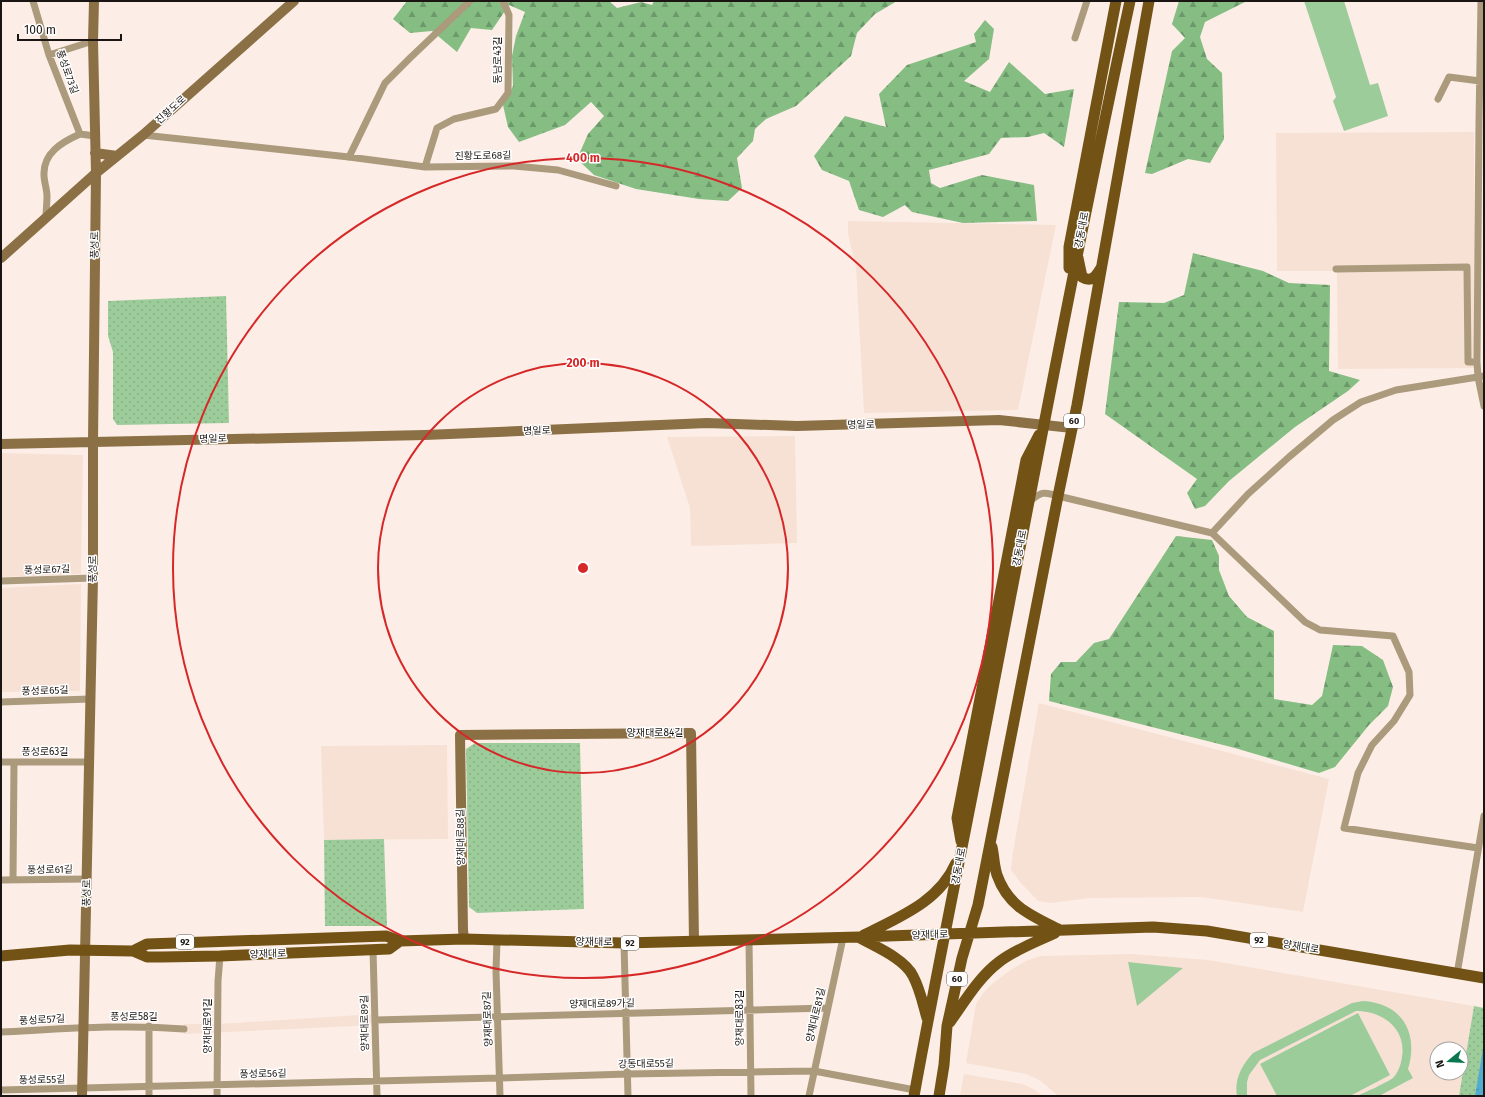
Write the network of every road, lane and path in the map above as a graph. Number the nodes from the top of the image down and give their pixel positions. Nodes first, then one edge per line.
1 (33, 1) edge
2 (94, 1) edge
3 (294, 1) edge
4 (470, 1) edge
5 (503, 1) edge
6 (1087, 1) edge
7 (1116, 1) edge
8 (1149, 1) edge
9 (1482, 1) edge
10 (1129, 2) edge
11 (1075, 38) dead end
12 (93, 41) junction
13 (49, 55) junction
14 (1480, 81) junction
15 (1438, 99) dead end
16 (80, 134) junction
17 (143, 135) junction
18 (94, 136) junction
19 (95, 153) junction
20 (118, 156) junction
21 (349, 157) junction
22 (425, 167) junction
23 (96, 173) junction
24 (616, 186) dead end
25 (46, 218) junction
26 (1078, 252) junction
27 (1, 258) edge
28 (1102, 267) junction
29 (1336, 269) dead end
30 (1069, 297) junction
31 (1477, 362) junction
32 (1481, 376) edge
33 (1484, 406) edge
34 (1045, 424) junction
35 (1072, 428) junction
36 (93, 442) junction
37 (1, 444) edge
38 (1058, 496) junction
39 (1029, 502) junction
40 (1212, 533) junction
41 (93, 578) junction
42 (1, 581) edge
43 (90, 700) junction
44 (1, 702) edge
45 (460, 735) joint
46 (1, 762) edge
47 (14, 762) junction
48 (89, 762) junction
49 (1484, 816) edge
50 (991, 840) junction
51 (962, 847) junction
52 (1478, 848) junction
53 (87, 879) junction
54 (1, 880) edge
55 (13, 880) junction
56 (1060, 930) junction
57 (970, 933) junction
58 (945, 934) junction
59 (859, 937) junction
60 (843, 938) junction
61 (464, 939) junction
62 (749, 940) junction
63 (400, 941) junction
64 (497, 941) junction
65 (694, 941) junction
66 (624, 943) junction
67 (86, 950) junction
68 (373, 950) junction
69 (133, 951) junction
70 (1, 956) edge
71 (220, 956) junction
72 (1457, 974) junction
73 (1484, 978) edge
74 (828, 1008) junction
75 (751, 1010) junction
76 (626, 1014) junction
77 (498, 1017) junction
78 (376, 1020) junction
79 (928, 1020) junction
80 (149, 1026) junction
81 (947, 1026) junction
82 (83, 1028) junction
83 (184, 1029) dead end
84 (1, 1032) edge
85 (814, 1071) junction
86 (750, 1072) junction
87 (628, 1074) junction
88 (499, 1078) junction
89 (376, 1081) junction
90 (217, 1085) junction
91 (149, 1087) junction
92 (4, 1092) edge
93 (82, 1093) edge
94 (914, 1093) edge
95 (149, 1096) edge
96 (217, 1096) edge
97 (377, 1096) edge
98 (500, 1096) edge
99 (628, 1096) edge
100 (751, 1096) edge
101 (809, 1096) edge
102 (939, 1096) edge

1 - 13 street, 풍성로73길
2 - 12 main road, 풍성로
3 - 17 main road, 진황도로
4 - 21 street
5 - 22 street, 동남로43길
6 - 11 street
7 - 30 main road
8 - 28 main road, 60
9 - 14 street
10 - 26 main road, 강동대로 / 60
12 - 13 street
12 - 18 main road, 풍성로
13 - 16 street, 풍성로73길
14 - 15 street
14 - 31 street
16 - 18 street
16 - 25 street
17 - 20 main road, 진황도로
17 - 21 street, 진황도로68길
18 - 19 main road, 풍성로
19 - 20 main road
19 - 23 main road, 풍성로
20 - 23 main road, 진황도로
21 - 22 street, 진황도로68길
22 - 24 street, 진황도로68길
23 - 25 main road, 진황도로
23 - 36 main road, 풍성로
25 - 27 main road, 진황도로
26 - 28 main road
26 - 30 main road, 강동대로 / 60
28 - 35 main road, 60
29 - 31 street
30 - 34 main road, 강동대로 / 60
31 - 32 street
32 - 33 street
32 - 40 street
34 - 35 main road, 명일로
34 - 36 main road, 명일로
34 - 39 main road, 강동대로 / 60
34 - 51 main road
35 - 38 main road, 60
36 - 37 main road, 명일로
36 - 41 main road, 풍성로
38 - 39 street
38 - 40 street
38 - 50 main road, 60
39 - 51 main road, 강동대로 / 60
40 - 52 street
41 - 42 street, 풍성로67길
41 - 43 main road, 풍성로
43 - 44 street, 풍성로65길
43 - 48 main road, 풍성로
45 - 61 main road, 양재대로88길
45 - 65 main road, 양재대로84길
46 - 47 street, 풍성로63길
47 - 48 street, 풍성로63길
47 - 55 street, 풍성로61길
48 - 53 main road, 풍성로
49 - 52 street
50 - 56 main road
50 - 57 main road, 60
51 - 58 main road, 강동대로 / 60
51 - 59 main road
52 - 72 street
53 - 55 street, 풍성로61길
53 - 67 main road, 풍성로
54 - 55 street, 풍성로61길
56 - 57 main road, 양재대로 / 92
56 - 72 main road, 양재대로 / 92
56 - 81 main road
57 - 58 main road, 양재대로 / 92
57 - 81 main road, 60
58 - 59 main road, 양재대로 / 92
58 - 79 main road, 강동대로 / 60
59 - 60 main road, 양재대로 / 92
59 - 79 main road
60 - 62 main road, 양재대로 / 92
60 - 74 street, 양재대로81길
61 - 63 main road, 양재대로 / 92
61 - 64 main road, 양재대로 / 92
62 - 65 main road, 양재대로 / 92
62 - 75 street, 양재대로83길
63 - 68 main road, 양재대로 / 92
63 - 69 main road, 양재대로 / 92
64 - 66 main road, 양재대로 / 92
64 - 77 street, 양재대로87길
65 - 66 main road, 양재대로 / 92
66 - 76 street
67 - 69 main road, 양재대로 / 92
67 - 70 main road, 양재대로 / 92
67 - 82 main road, 풍성로
68 - 71 main road, 양재대로 / 92
68 - 78 street, 양재대로89길
69 - 71 main road, 양재대로 / 92
71 - 90 street, 양재대로91길
72 - 73 main road, 92
74 - 75 street, 양재대로89가길
74 - 85 street, 양재대로81길
75 - 76 street, 양재대로89가길
75 - 86 street, 양재대로83길
76 - 77 street, 양재대로89가길
76 - 87 street
77 - 78 street, 양재대로89가길
77 - 88 street, 양재대로87길
78 - 89 street, 양재대로89길
79 - 94 main road, 강동대로 / 60
80 - 82 street, 풍성로58길
80 - 83 street, 풍성로58길
80 - 91 street
81 - 102 main road, 60
82 - 84 street, 풍성로57길
82 - 93 main road, 풍성로
85 - 86 street, 강동대로55길
85 - 94 street, 강동대로55길
85 - 101 street, 양재대로81길
86 - 87 street, 강동대로55길
86 - 100 street, 양재대로83길
87 - 88 street, 강동대로55길
87 - 99 street
88 - 89 street, 강동대로55길
88 - 98 street, 양재대로87길
89 - 90 street, 풍성로56길
89 - 97 street, 양재대로89길
90 - 91 street, 풍성로56길
90 - 96 street, 양재대로91길
91 - 93 street, 풍성로56길
91 - 95 street
92 - 93 street, 풍성로55길

